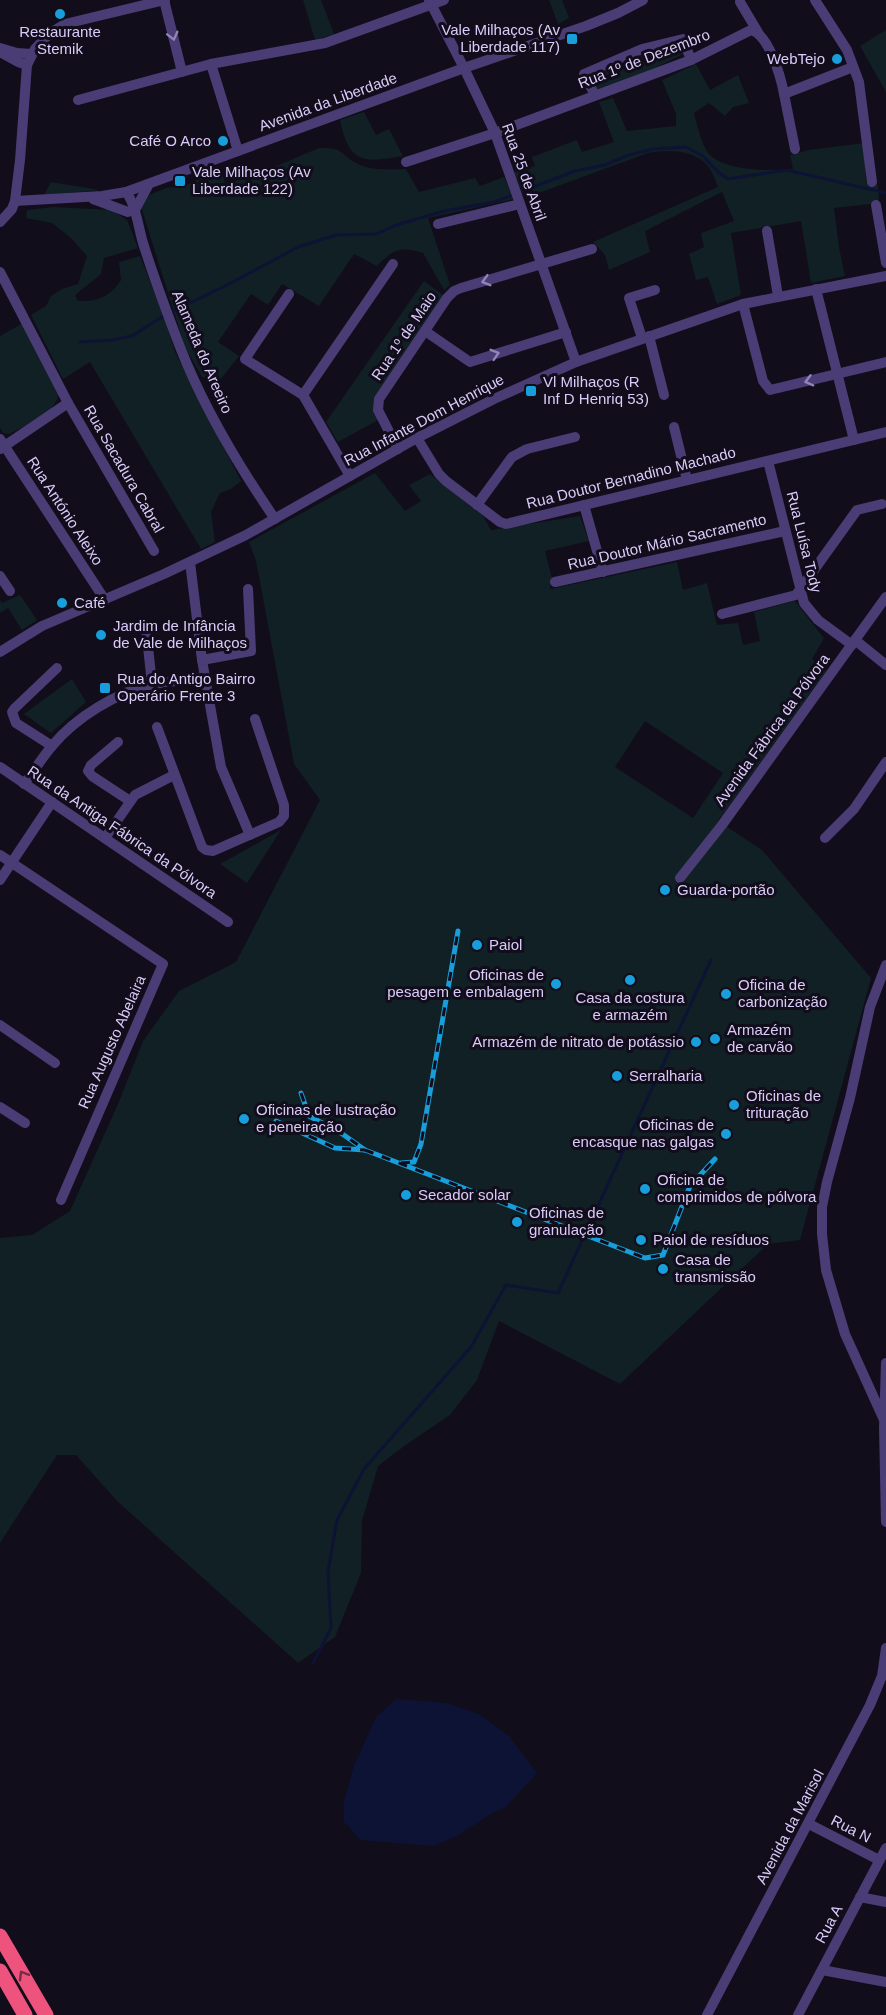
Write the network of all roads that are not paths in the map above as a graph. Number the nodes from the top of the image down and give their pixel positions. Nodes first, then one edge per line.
1 (164, 0) edge
2 (444, 0) edge
3 (644, 0) edge
4 (815, 0) edge
5 (430, 2) edge
6 (740, 2) dead end
7 (759, 34) junction
8 (0, 50) edge
9 (32, 54) junction
10 (691, 60) junction
11 (211, 64) junction
12 (27, 65) junction
13 (853, 67) junction
14 (464, 68) junction
15 (182, 72) junction
16 (784, 94) junction
17 (595, 95) junction
18 (78, 100) dead end
19 (495, 133) junction
20 (795, 149) dead end
21 (238, 151) junction
22 (405, 162) dead end
23 (872, 182) dead end
24 (149, 184) junction
25 (126, 192) junction
26 (90, 197) junction
27 (15, 201) junction
28 (520, 204) junction
29 (876, 205) dead end
30 (133, 213) junction
31 (0, 222) edge
32 (438, 224) dead end
33 (767, 231) dead end
34 (592, 249) dead end
35 (886, 263) edge
36 (393, 264) dead end
37 (543, 265) junction
38 (0, 272) edge
39 (886, 276) edge
40 (816, 289) junction
41 (655, 290) dead end
42 (289, 294) dead end
43 (778, 296) junction
44 (743, 304) junction
45 (425, 331) junction
46 (566, 332) junction
47 (645, 337) junction
48 (576, 362) junction
49 (886, 362) edge
50 (837, 374) junction
51 (303, 395) junction
52 (664, 395) dead end
53 (68, 404) junction
54 (674, 427) dead end
55 (886, 432) edge
56 (575, 437) dead end
57 (417, 438) junction
58 (854, 440) junction
59 (1, 445) edge
60 (398, 449) junction
61 (768, 461) junction
62 (350, 476) junction
63 (687, 480) junction
64 (882, 504) dead end
65 (584, 505) junction
66 (477, 506) junction
67 (276, 519) junction
68 (785, 531) junction
69 (154, 551) dead end
70 (190, 562) junction
71 (603, 573) junction
72 (0, 576) edge
73 (555, 582) dead end
74 (248, 589) dead end
75 (10, 591) dead end
76 (800, 591) junction
77 (886, 597) edge
78 (105, 600) junction
79 (722, 614) dead end
80 (146, 628) dead end
81 (854, 642) junction
82 (0, 652) edge
83 (202, 660) junction
84 (886, 665) edge
85 (57, 668) dead end
86 (205, 677) junction
87 (152, 684) junction
88 (255, 719) dead end
89 (157, 727) dead end
90 (118, 742) dead end
91 (52, 746) junction
92 (886, 762) edge
93 (0, 767) edge
94 (174, 775) junction
95 (24, 784) junction
96 (130, 801) junction
97 (52, 802) junction
98 (250, 835) junction
99 (105, 838) junction
100 (825, 838) dead end
101 (0, 855) edge
102 (12, 863) junction
103 (680, 878) dead end
104 (0, 880) edge
105 (228, 922) dead end
106 (886, 965) edge
107 (883, 986) edge
108 (0, 1025) edge
109 (55, 1063) dead end
110 (0, 1107) edge
111 (25, 1123) dead end
112 (61, 1200) dead end
113 (886, 1363) edge
114 (884, 1420) junction
115 (886, 1473) edge
116 (886, 1522) edge
117 (886, 1654) edge
118 (809, 1824) junction
119 (886, 1848) edge
120 (879, 1860) junction
121 (860, 1897) junction
122 (886, 1902) edge
123 (0, 1936) edge
124 (822, 1970) junction
125 (0, 1971) edge
126 (886, 1982) edge
127 (23, 2012) edge
128 (46, 2014) edge
129 (707, 2015) edge
130 (798, 2015) edge

1 - 9 street
1 -> 15 street
2 - 5 street
3 - 14 street, Avenida da Liberdade
4 - 13 street
5 - 11 street
5 - 14 street, Rua 25 de Abril
6 - 7 street
7 - 10 street, Rua 1º de Dezembro
7 - 16 street
8 - 9 street
8 - 12 street
9 - 12 street
10 - 17 street, Rua 1º de Dezembro
10 - 17 street
11 - 15 street
11 - 21 street
12 - 27 street
13 - 16 street
13 - 23 street
14 - 19 street, Rua 25 de Abril
14 - 21 street, Avenida da Liberdade
15 - 18 street
16 - 20 street
17 - 19 street, Rua 1º de Dezembro
19 - 22 street, Rua 1º de Dezembro
19 - 28 street, Rua 25 de Abril
21 - 24 street, Avenida da Liberdade
24 - 25 street, Avenida da Liberdade
24 - 30 street
25 - 26 street, Avenida da Liberdade
25 - 30 street, Alameda do Areeiro
26 - 27 street, Avenida da Liberdade
26 - 30 street
27 - 31 street
28 - 32 street
28 - 37 street, Rua 25 de Abril
29 - 35 street
30 - 67 street, Alameda do Areeiro
33 - 43 street
34 - 37 street, Rua 1º de Maio
36 - 51 street
37 -> 45 street, Rua 1º de Maio
37 - 46 street, Rua 25 de Abril
38 - 53 street, Rua Sacadura Cabral
39 - 40 street, Rua Infante Dom Henrique
40 - 43 street, Rua Infante Dom Henrique
40 - 50 street
41 - 47 street
42 - 51 street
43 - 44 street, Rua Infante Dom Henrique
44 - 47 street, Rua Infante Dom Henrique
50 -> 44 street
45 -> 46 street
45 - 60 street, Rua 1º de Maio
46 - 48 street, Rua 25 de Abril
47 - 48 street, Rua Infante Dom Henrique
47 - 52 street
48 - 57 street, Rua Infante Dom Henrique
49 - 50 street
50 - 58 street
51 - 62 street
53 - 59 street
53 - 69 street, Rua Sacadura Cabral
54 - 63 street
55 - 58 street, Rua Doutor Bernadino Machado
56 - 66 street
57 - 60 street, Rua Infante Dom Henrique
57 - 66 street, Rua Doutor Bernadino Machado
58 - 61 street, Rua Doutor Bernadino Machado
59 - 78 street, Rua António Aleixo
60 - 62 street, Rua Infante Dom Henrique
61 - 63 street, Rua Doutor Bernadino Machado
61 - 68 street, Rua Luísa Tody
62 - 67 street, Rua Infante Dom Henrique
63 - 65 street, Rua Doutor Bernadino Machado
64 - 76 street
65 - 66 street, Rua Doutor Bernadino Machado
65 - 71 street
67 - 70 street, Rua Infante Dom Henrique
68 - 71 street, Rua Doutor Mário Sacramento
68 - 76 street, Rua Luísa Tody
70 - 78 street, Rua Infante Dom Henrique
70 - 83 street
71 - 73 street, Rua Doutor Mário Sacramento
72 - 75 street
74 - 83 street
76 - 79 street
76 - 81 street, Rua Luísa Tody
77 - 81 street, Avenida Fábrica da Pólvora
78 - 82 street, Rua Infante Dom Henrique
80 - 87 street
81 - 84 street, Rua Luísa Tody
81 - 103 street, Avenida Fábrica da Pólvora
83 - 86 street
85 - 91 street
86 - 87 street
86 - 98 street
87 - 91 street
88 - 98 street
89 - 94 street
90 - 96 street
91 - 95 street
92 - 100 street
93 - 95 street, Rua da Antiga Fábrica da Pólvora
94 - 96 street
94 - 98 street
95 - 97 street, Rua da Antiga Fábrica da Pólvora
96 - 99 street
97 - 99 street, Rua da Antiga Fábrica da Pólvora
97 - 102 street
99 - 105 street, Rua da Antiga Fábrica da Pólvora
101 - 102 street
102 - 104 street
102 - 112 street, Rua Augusto Abelaira
106 - 107 street
107 - 114 street
108 - 109 street
110 - 111 street
113 - 114 street
114 - 115 street
115 - 116 street
117 - 118 street, Avenida da Marisol
118 - 120 street, Rua N
118 - 129 street, Avenida da Marisol
119 - 120 street, Rua A
120 - 121 street, Rua A
121 - 122 street
121 - 124 street, Rua A
128 -> 123 highway
124 - 126 street
124 - 130 street, Rua A
125 - 127 highway

